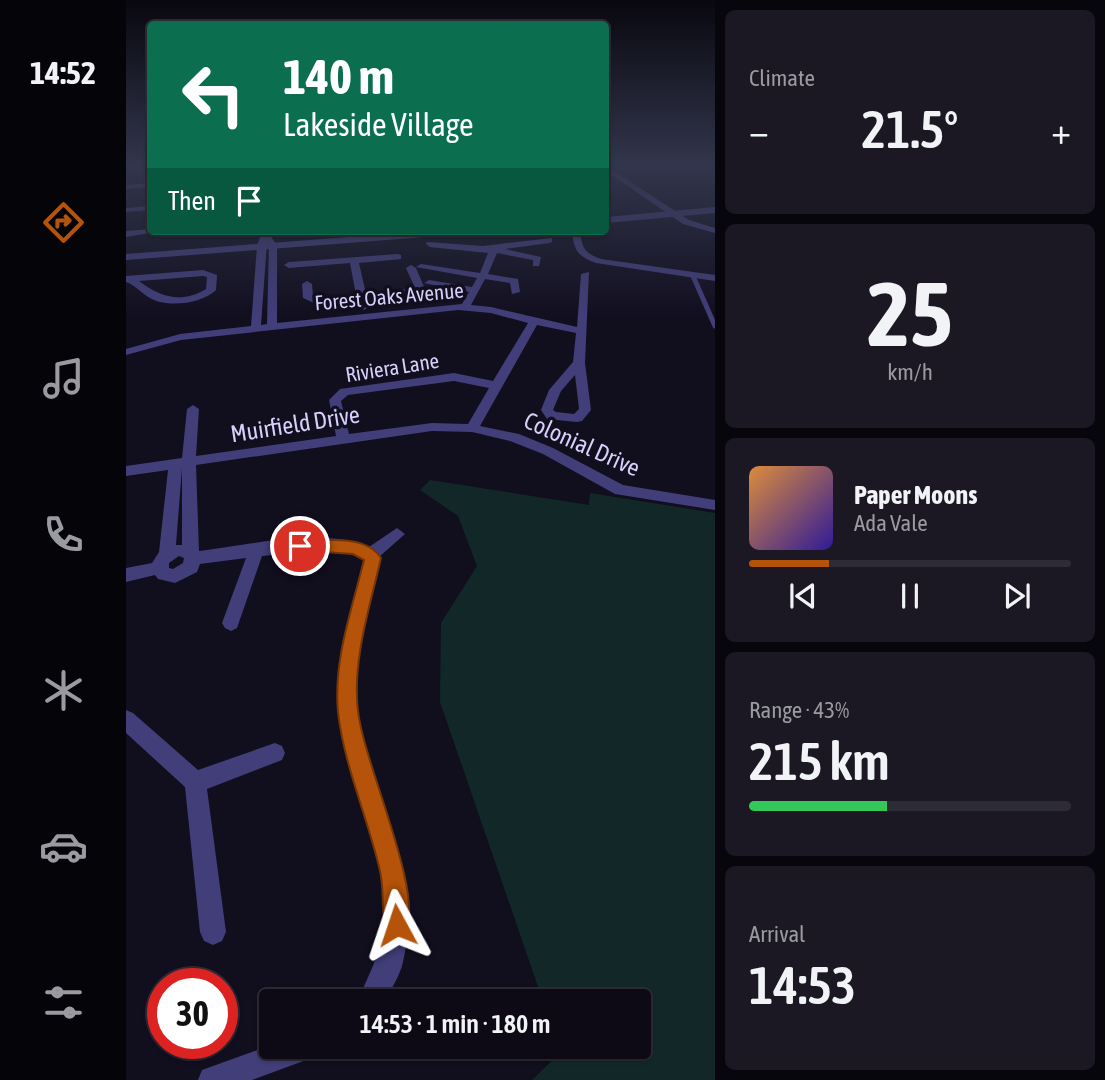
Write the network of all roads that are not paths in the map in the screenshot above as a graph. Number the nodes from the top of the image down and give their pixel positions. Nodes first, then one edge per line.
1 (629, 216) edge
2 (682, 216) edge
3 (609, 218) edge
4 (715, 231) edge
5 (147, 232) edge
6 (126, 234) edge
7 (344, 235) edge
8 (376, 235) edge
9 (576, 235) edge
10 (266, 240) edge
11 (549, 240) dead end
12 (430, 244) dead end
13 (494, 250) junction
14 (126, 256) edge
15 (398, 257) dead end
16 (354, 261) junction
17 (536, 264) dead end
18 (289, 265) dead end
19 (586, 274) dead end
20 (482, 276) junction
21 (693, 276) junction
22 (715, 278) edge
23 (129, 279) edge
24 (429, 283) dead end
25 (307, 284) dead end
26 (474, 290) junction
27 (515, 292) dead end
28 (273, 293) junction
29 (256, 295) junction
30 (362, 297) junction
31 (465, 307) junction
32 (366, 317) junction
33 (534, 321) junction
34 (715, 326) edge
35 (272, 327) junction
36 (256, 328) junction
37 (582, 331) junction
38 (126, 352) edge
39 (579, 363) dead end
40 (496, 386) junction
41 (194, 409) dead end
42 (472, 428) junction
43 (344, 440) junction
44 (182, 464) junction
45 (126, 471) edge
46 (715, 505) edge
47 (397, 534) dead end
48 (256, 551) junction
49 (192, 555) junction
50 (370, 555) junction
51 (163, 561) junction
52 (126, 575) edge
53 (231, 623) dead end
54 (128, 726) edge
55 (275, 753) dead end
56 (195, 782) junction
57 (213, 932) dead end
58 (376, 989) edge
59 (271, 1059) edge
60 (212, 1080) edge

1 - 3 street
2 - 4 street
5 - 6 street
7 - 10 street
8 - 10 street
9 - 21 street
10 - 14 street
10 - 28 street
10 - 29 street
11 - 13 street
12 - 13 street
13 - 17 street
13 - 20 street
15 - 16 street
16 - 18 street
16 - 30 street
19 - 37 street
20 - 26 street
20 - 27 street
20 - 30 street
21 - 22 street
21 - 34 lane
23 - 23 street
24 - 26 street
25 - 30 street
26 - 31 street
28 - 29 street
28 - 35 street
29 - 36 street
30 - 32 street
31 - 32 street, Forest Oaks Avenue
31 - 33 street, Forest Oaks Avenue
32 - 35 street, Forest Oaks Avenue
33 - 37 street, Forest Oaks Avenue
33 - 40 street
35 - 36 street, Forest Oaks Avenue
36 - 38 street, Forest Oaks Avenue
37 - 39 street
40 - 42 street
40 - 43 street, Riviera Lane
41 - 44 street
42 - 43 street, Muirfield Drive
42 - 46 street, Colonial Drive
43 - 44 street, Muirfield Drive
44 - 45 street, Muirfield Drive
44 - 49 street
44 - 51 street
47 - 50 street
48 - 49 street
48 - 50 street
48 - 53 street
49 - 51 street
49 - 51 street
50 - 58 street
51 - 52 street
54 - 56 street
55 - 56 street
56 - 57 street
59 - 60 street

